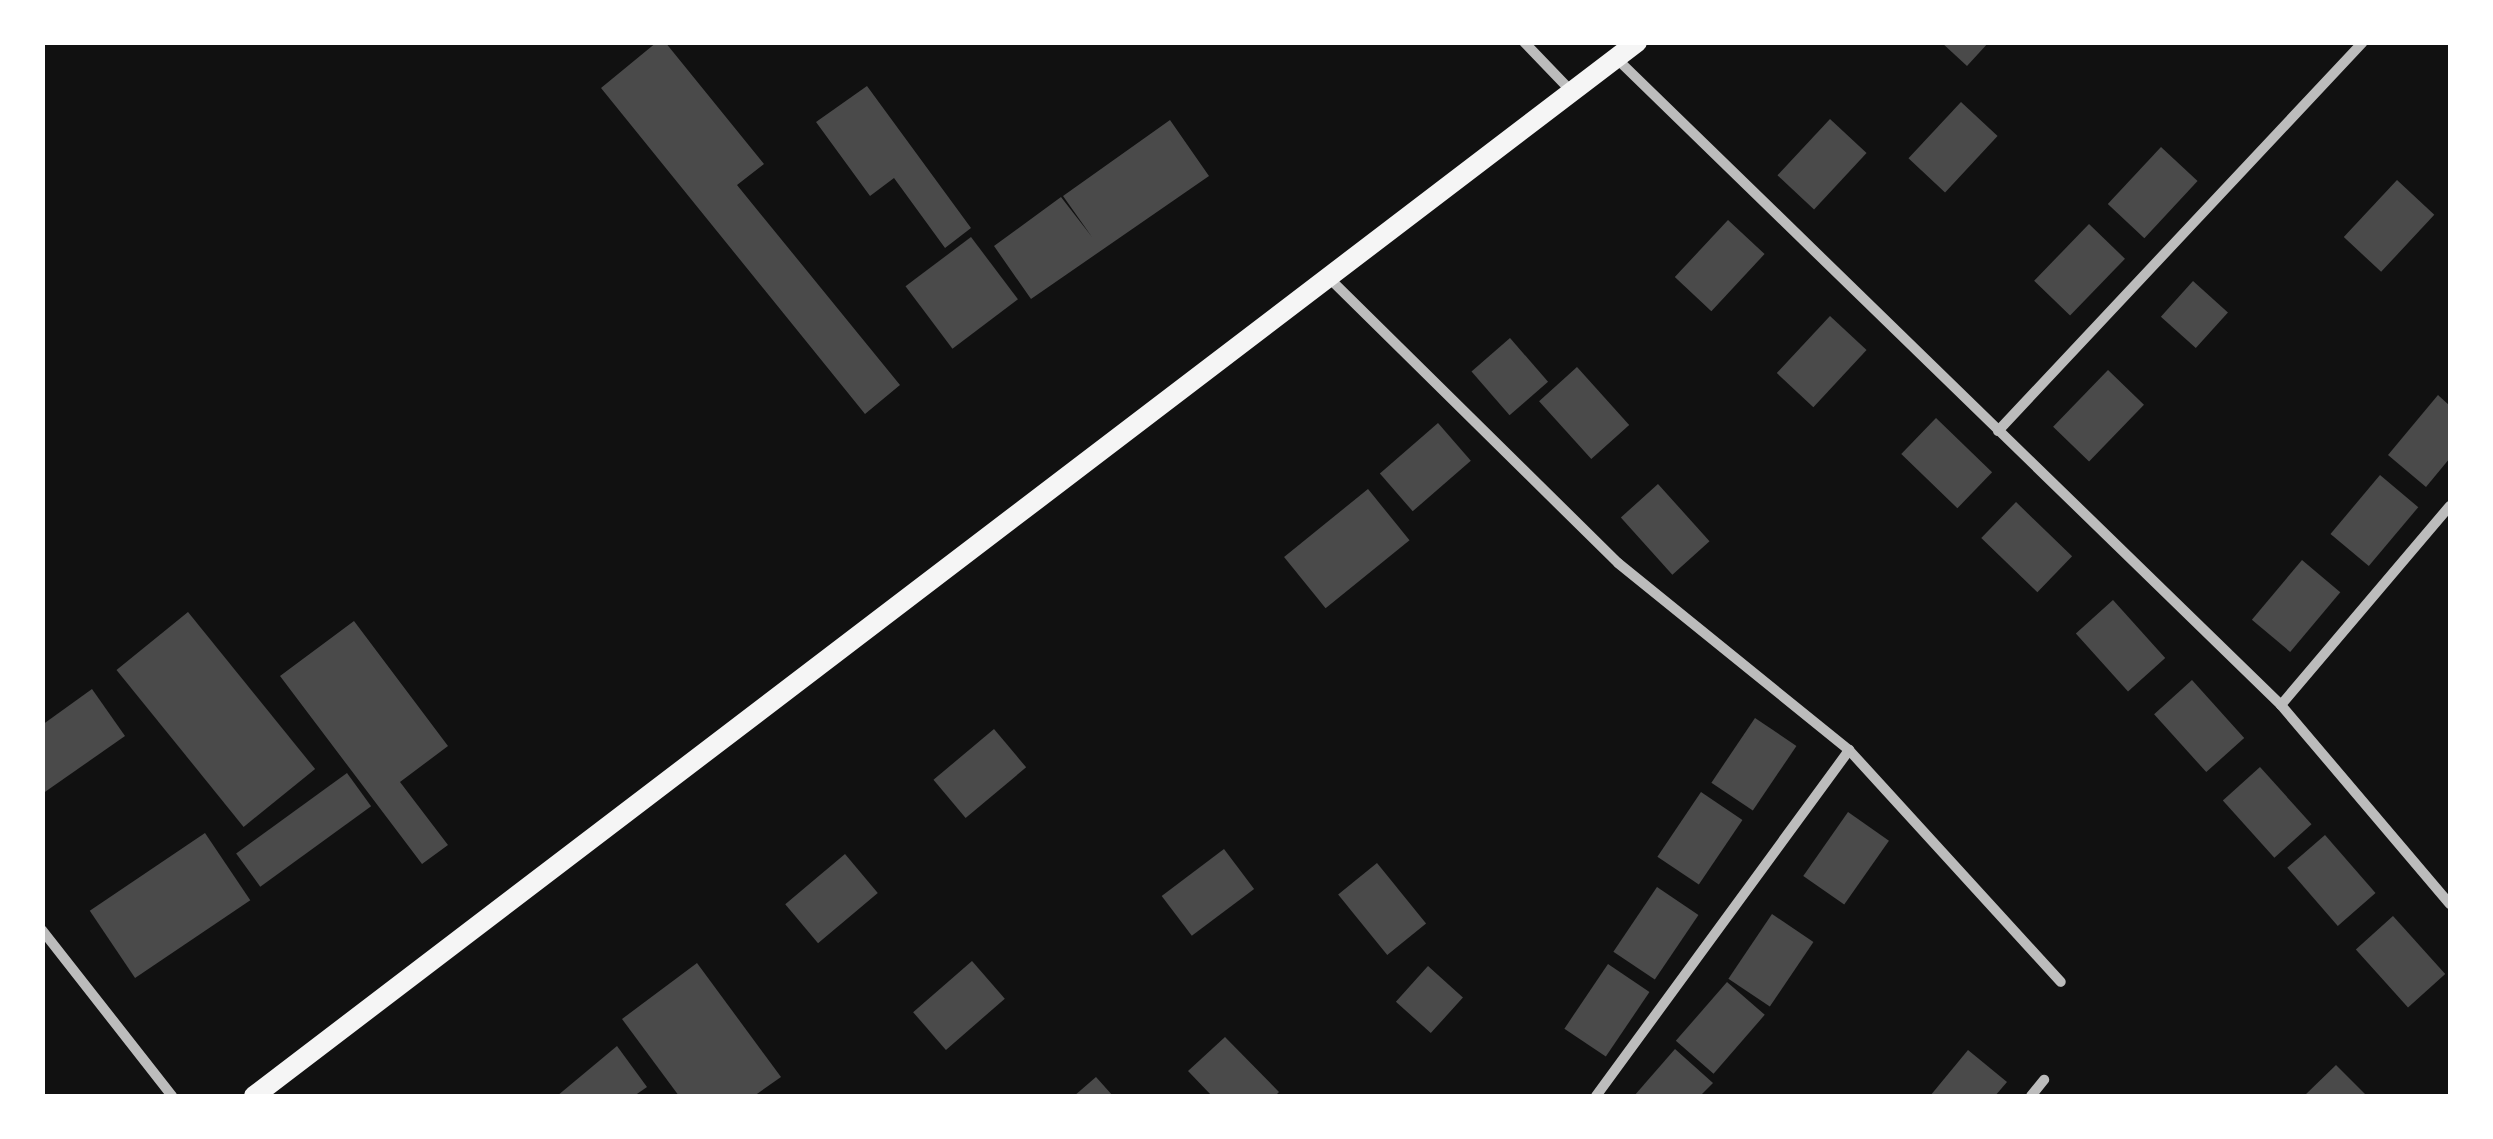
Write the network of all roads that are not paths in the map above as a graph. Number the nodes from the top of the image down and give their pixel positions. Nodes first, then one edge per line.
1 (1524, 42) edge
2 (1637, 42) edge
3 (2363, 42) edge
4 (1616, 58) junction
5 (1572, 92) junction
6 (1328, 276) junction
7 (1998, 431) junction
8 (2450, 506) edge
9 (2280, 705) junction
10 (1849, 750) junction
11 (2450, 904) edge
12 (42, 930) edge
13 (2061, 982) dead end
14 (2044, 1080) dead end
15 (172, 1096) edge
16 (254, 1096) edge
17 (1596, 1096) edge
18 (2031, 1096) edge

1 - 5 street
2 - 4 main road
3 - 7 street
4 - 5 main road
4 - 7 street
5 - 6 main road
6 - 10 street
6 - 16 main road
7 - 9 street
8 - 9 street
9 - 11 street
10 - 13 street
10 - 17 street
12 - 15 street
14 - 18 street

